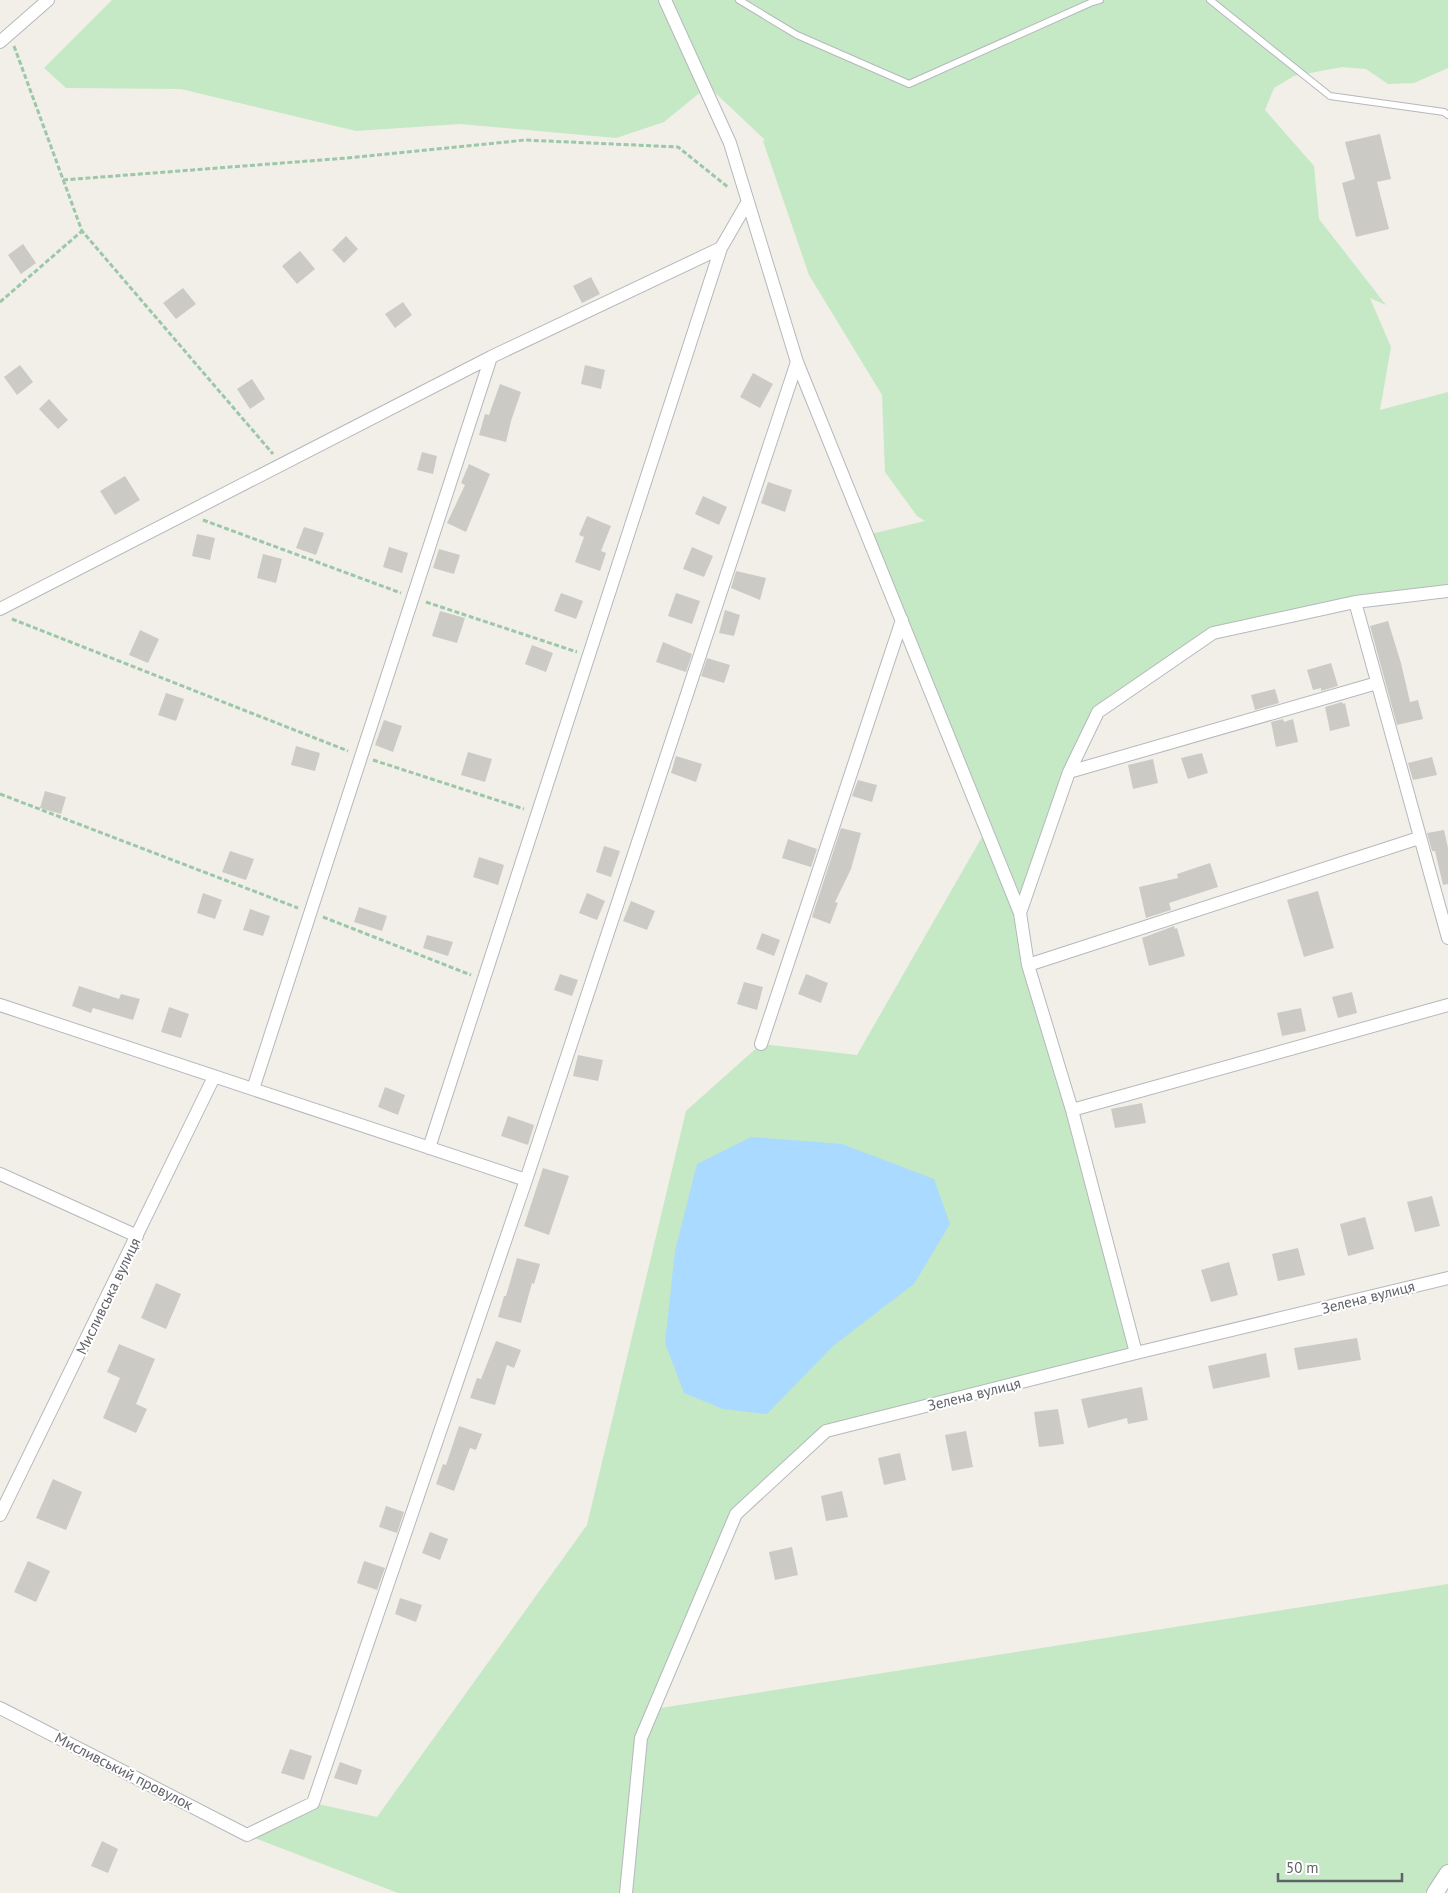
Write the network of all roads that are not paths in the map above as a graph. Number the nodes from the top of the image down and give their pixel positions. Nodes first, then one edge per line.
1 (48, 0) edge
2 (665, 0) edge
3 (739, 0) edge
4 (1100, 0) edge
5 (1210, 0) edge
6 (5, 38) edge
7 (1448, 115) edge
8 (747, 203) junction
9 (721, 248) junction
10 (491, 358) junction
11 (797, 362) junction
12 (1448, 592) edge
13 (1355, 602) junction
14 (5, 613) edge
15 (902, 620) junction
16 (1377, 683) junction
17 (1069, 772) junction
18 (1419, 838) junction
19 (1020, 913) junction
20 (1448, 938) edge
21 (1028, 965) junction
22 (0, 1005) edge
23 (1448, 1005) edge
24 (761, 1044) dead end
25 (214, 1076) junction
26 (253, 1089) junction
27 (1072, 1110) junction
28 (429, 1148) junction
29 (0, 1174) edge
30 (526, 1180) junction
31 (137, 1236) junction
32 (1448, 1278) edge
33 (1136, 1353) junction
34 (0, 1515) edge
35 (0, 1708) edge
36 (1448, 1873) edge
37 (626, 1893) edge
38 (1435, 1893) edge

1 - 6 street
2 - 8 street
3 - 4 lane
5 - 7 lane
8 - 9 street
8 - 11 street
9 - 10 street
9 - 28 street
10 - 14 street
10 - 26 street
11 - 15 street
11 - 30 street
12 - 13 street
13 - 16 street
13 - 17 street
15 - 19 street
15 - 24 street
16 - 17 street
16 - 18 street
17 - 19 street
18 - 20 street
18 - 21 street
19 - 21 street
21 - 27 street
22 - 25 street
23 - 27 street
25 - 26 street
25 - 31 street, Мисливська вулиця
26 - 28 street
27 - 33 street
28 - 30 street
29 - 31 street
30 - 35 street, Мисливський провулок
31 - 34 street, Мисливська вулиця
32 - 33 street, Зелена вулиця
33 - 37 street, Зелена вулиця
36 - 38 street

